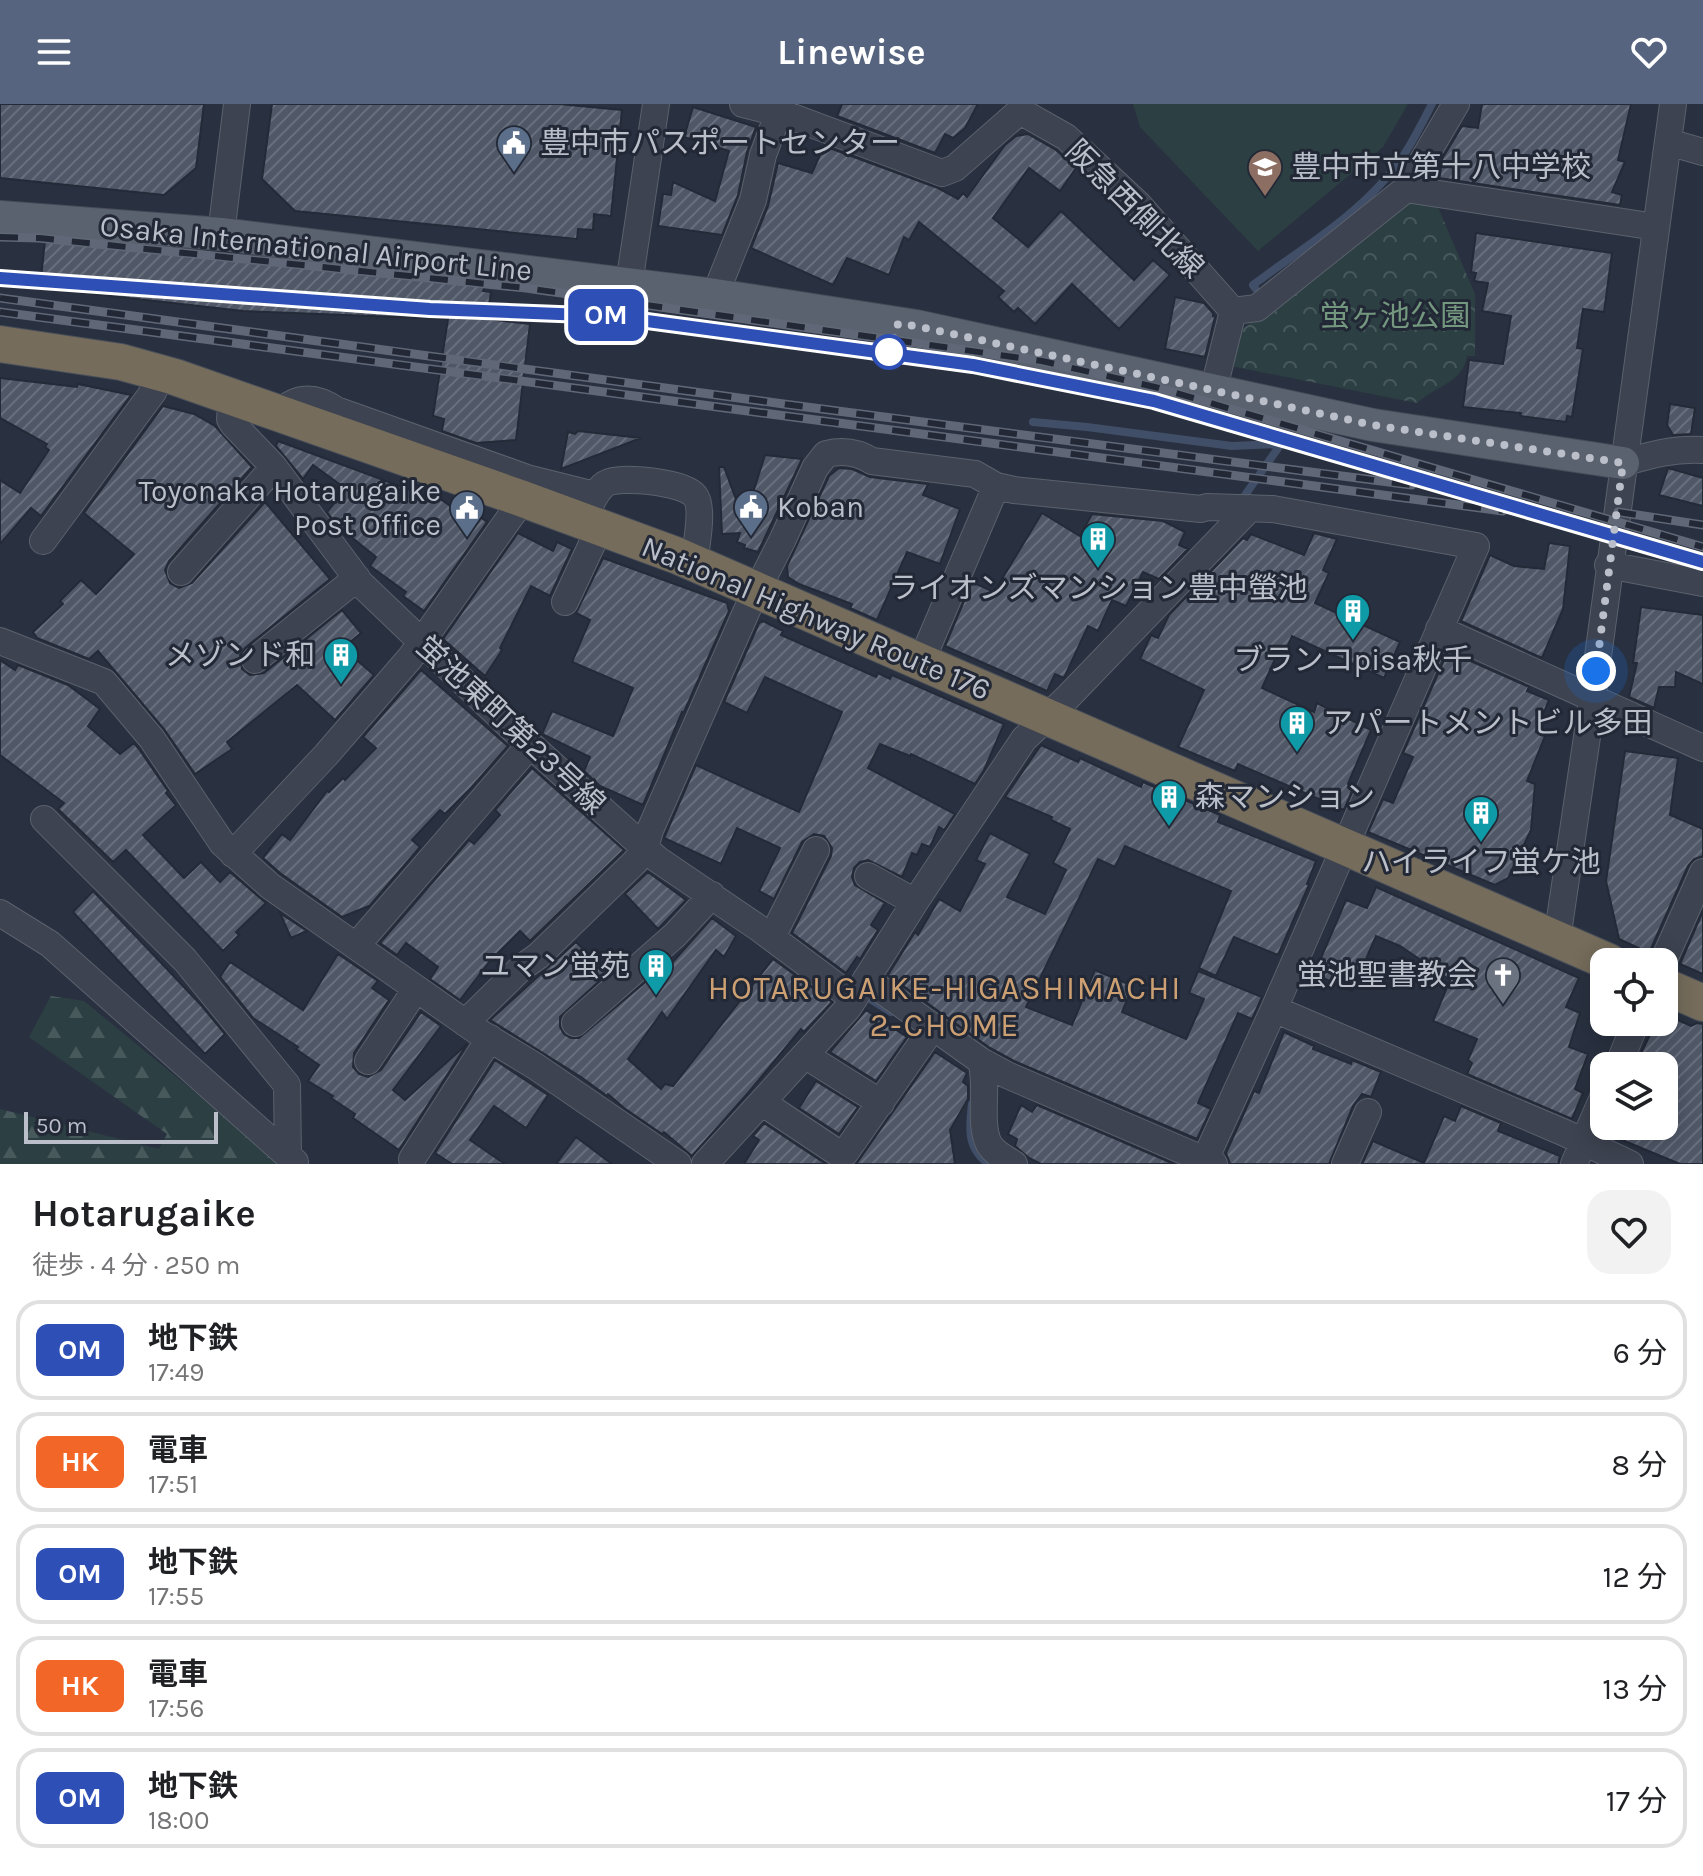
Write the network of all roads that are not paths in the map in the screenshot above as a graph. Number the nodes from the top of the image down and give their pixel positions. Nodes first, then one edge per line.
1 (237, 104) edge
2 (656, 104) edge
3 (743, 104) edge
4 (1054, 104) edge
5 (1456, 104) edge
6 (1673, 104) edge
7 (1018, 107) edge
8 (780, 108) edge
9 (1066, 137) junction
10 (1668, 142) junction
11 (1703, 152) edge
12 (1406, 189) junction
13 (0, 217) edge
14 (1656, 227) junction
15 (221, 234) junction
16 (629, 284) junction
17 (715, 295) junction
18 (1233, 311) junction
19 (0, 344) edge
20 (161, 374) junction
21 (1213, 392) junction
22 (232, 397) junction
23 (280, 413) junction
24 (1703, 450) edge
25 (1623, 463) junction
26 (274, 467) junction
27 (996, 486) junction
28 (523, 499) junction
29 (1250, 508) junction
30 (593, 514) junction
31 (43, 541) dead end
32 (694, 563) junction
33 (1608, 565) junction
34 (181, 572) dead end
35 (357, 578) junction
36 (1703, 583) edge
37 (756, 591) junction
38 (565, 602) dead end
39 (1439, 629) junction
40 (0, 641) edge
41 (421, 642) junction
42 (255, 660) dead end
43 (921, 662) junction
44 (1592, 699) junction
45 (1048, 717) junction
46 (530, 745) junction
47 (1703, 748) edge
48 (44, 819) dead end
49 (1343, 846) junction
50 (645, 848) junction
51 (816, 850) dead end
52 (233, 854) junction
53 (1703, 872) edge
54 (868, 876) dead end
55 (712, 895) junction
56 (915, 902) junction
57 (0, 913) edge
58 (772, 937) junction
59 (1557, 939) junction
60 (356, 946) junction
61 (1669, 948) edge
62 (1590, 954) edge
63 (416, 989) junction
64 (860, 989) junction
65 (1678, 992) edge
66 (1703, 1003) edge
67 (1274, 1009) junction
68 (465, 1023) junction
69 (575, 1023) dead end
70 (929, 1033) junction
71 (490, 1038) junction
72 (806, 1056) junction
73 (368, 1061) dead end
74 (981, 1061) junction
75 (763, 1103) junction
76 (881, 1103) junction
77 (1368, 1112) dead end
78 (1590, 1126) edge
79 (1578, 1153) edge
80 (412, 1159) dead end
81 (293, 1160) edge
82 (1207, 1163) edge
83 (678, 1164) edge
84 (705, 1164) edge
85 (1014, 1164) edge
86 (1345, 1164) edge
87 (1630, 1164) edge

1 - 15 street
2 - 16 street
3 - 8 street, 阪急西側北線
4 - 9 street
5 - 12 street
6 - 10 street
7 - 8 street, 阪急西側北線
7 - 9 street, 阪急西側北線
8 - 17 street
9 - 18 street, 阪急西側北線
10 - 11 street
10 - 14 street
12 - 14 street
12 - 18 street
13 - 15 main road, Osaka International Airport Line
14 - 25 street
15 - 16 main road, Osaka International Airport Line
16 - 17 main road, Osaka International Airport Line
17 - 21 main road, Osaka International Airport Line
18 - 21 street
19 - 20 highway, National Highway Route 176
20 - 22 highway, National Highway Route 176
20 - 31 street
21 - 25 main road, Osaka International Airport Line
22 - 23 highway, National Highway Route 176
22 - 26 street, 蛍池東町第23号線
23 - 28 highway, National Highway Route 176
23 - 30 street
24 - 25 street
25 - 33 street
26 - 34 street
26 - 35 street, 蛍池東町第23号線
27 - 29 street
27 - 37 street
27 - 43 street
28 - 30 highway, National Highway Route 176
28 - 41 street
29 - 39 street
29 - 45 street
30 - 32 highway, National Highway Route 176
30 - 32 street
30 - 38 street
32 - 37 highway, National Highway Route 176
33 - 36 street
33 - 44 street
35 - 41 street, 蛍池東町第23号線
35 - 42 street
37 - 43 highway, National Highway Route 176
37 - 50 street
39 - 44 street
39 - 49 street
40 - 52 street
41 - 46 street, 蛍池東町第23号線
41 - 52 street
43 - 45 highway, National Highway Route 176
44 - 47 street
44 - 59 street
45 - 49 highway, National Highway Route 176
45 - 56 street
46 - 50 street, 蛍池東町第23号線
46 - 60 street
48 - 81 street
49 - 59 highway, National Highway Route 176
49 - 67 street
50 - 55 street, 蛍池東町第23号線
50 - 68 street
51 - 58 street
52 - 60 street
53 - 61 street
54 - 56 street
55 - 58 street, 蛍池東町第23号線
55 - 69 street
56 - 64 street
57 - 81 street
58 - 64 street, 蛍池東町第23号線
59 - 62 highway, National Highway Route 176
60 - 63 street
63 - 68 street
63 - 73 street
64 - 70 street, 蛍池東町第23号線
64 - 72 street
65 - 66 highway
67 - 79 street
67 - 82 street
68 - 71 street
70 - 74 street, 蛍池東町第23号線
70 - 76 street
71 - 80 street
71 - 83 street
72 - 75 street
72 - 76 street
74 - 82 street, 蛍池東町第23号線
74 - 85 street
75 - 76 street
75 - 84 street
77 - 86 street
78 - 79 street
79 - 87 street

